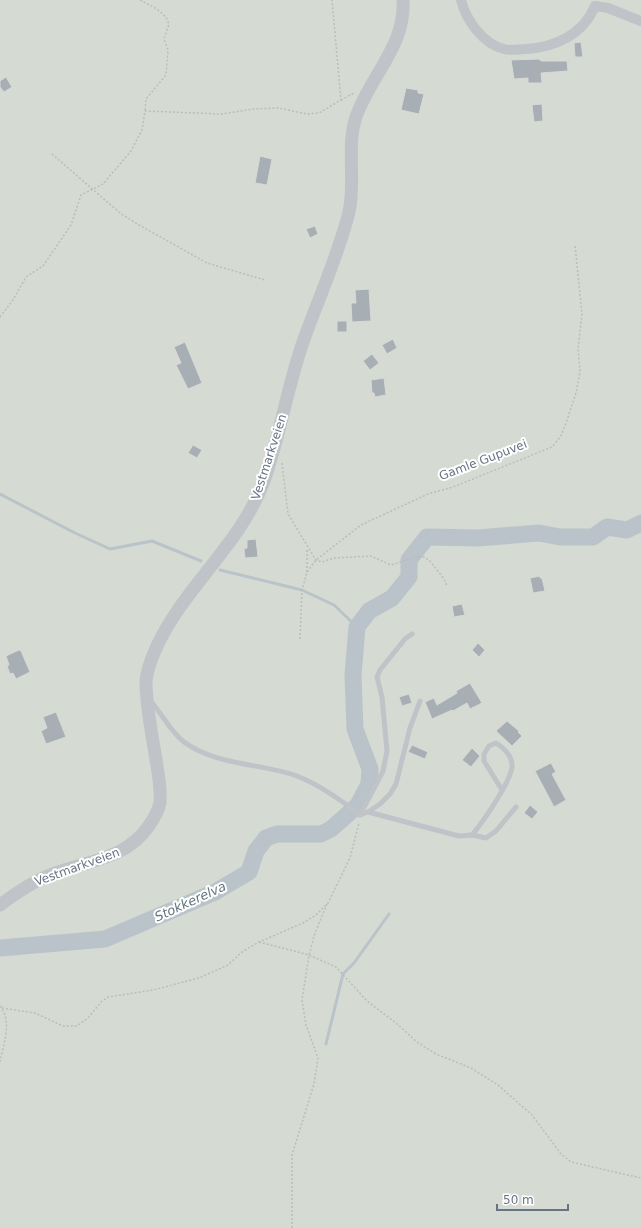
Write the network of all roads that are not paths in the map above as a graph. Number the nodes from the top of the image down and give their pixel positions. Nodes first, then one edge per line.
1 (403, 0) edge
2 (461, 0) edge
3 (641, 21) edge
4 (412, 634) dead end
5 (148, 701) junction
6 (420, 702) dead end
7 (502, 790) junction
8 (516, 807) dead end
9 (368, 812) junction
10 (360, 815) junction
11 (472, 835) junction
12 (0, 905) edge

1 - 5 street, Vestmarkveien
2 - 3 street
4 - 10 lane
5 - 10 lane
5 - 12 street, Vestmarkveien
6 - 9 lane
7 - 7 lane
7 - 11 lane
8 - 11 lane
9 - 10 lane
9 - 11 lane

